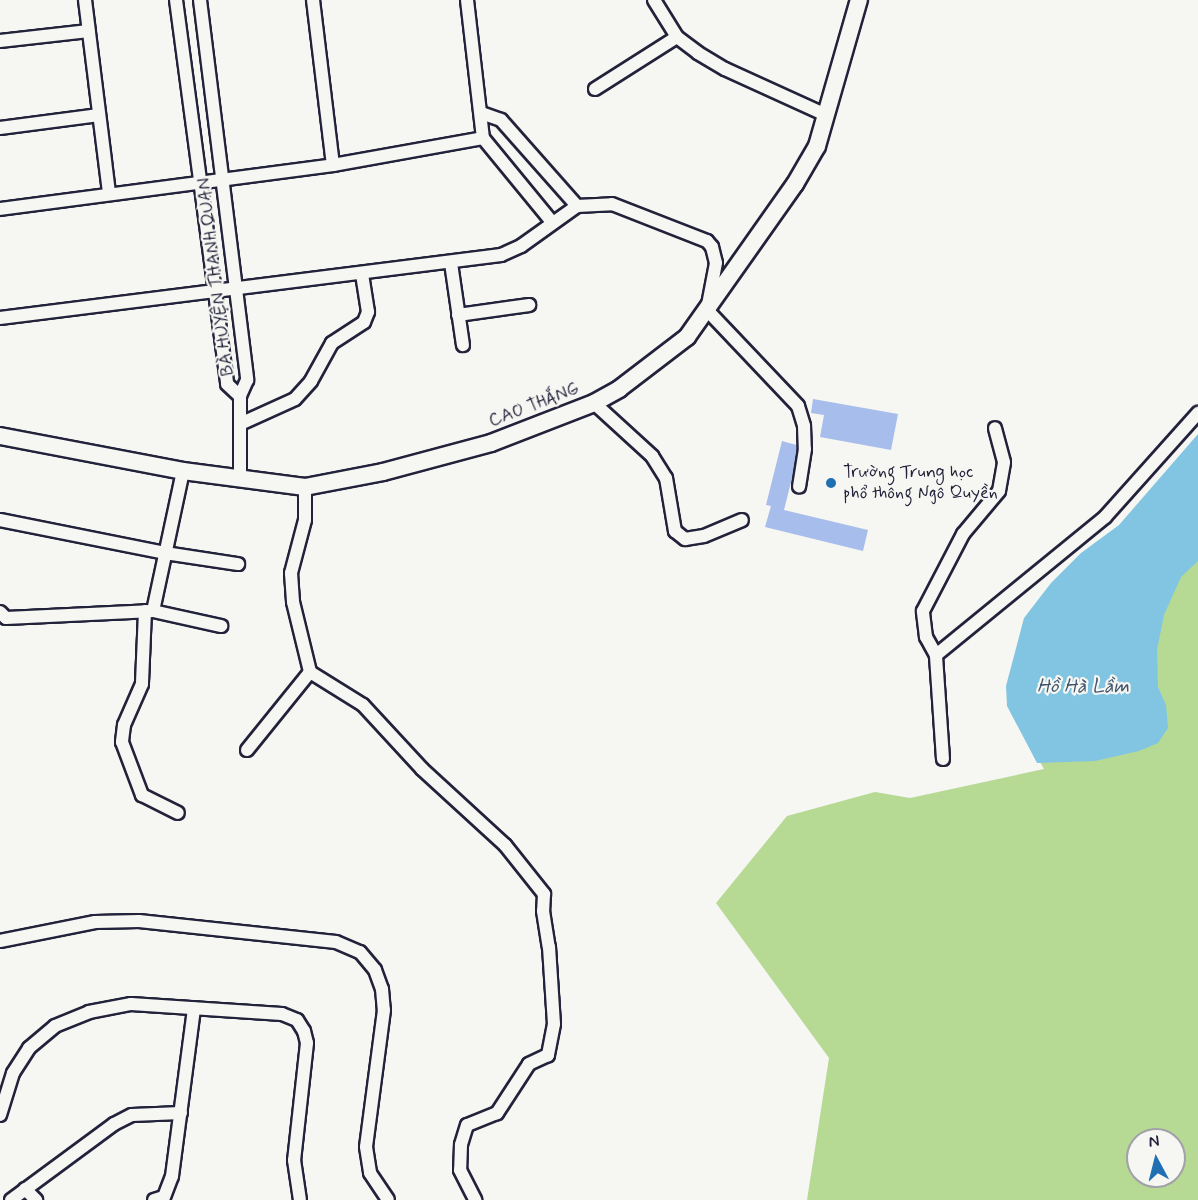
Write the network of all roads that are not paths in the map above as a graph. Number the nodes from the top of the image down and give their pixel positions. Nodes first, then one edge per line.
1 (85, 0) edge
2 (176, 0) edge
3 (200, 0) edge
4 (313, 0) edge
5 (467, 0) edge
6 (654, 0) edge
7 (859, 0) edge
8 (88, 31) junction
9 (677, 37) junction
10 (0, 41) edge
11 (595, 89) dead end
12 (481, 113) junction
13 (99, 115) junction
14 (826, 115) junction
15 (0, 128) edge
16 (483, 138) junction
17 (333, 165) junction
18 (222, 180) junction
19 (201, 182) junction
20 (109, 194) junction
21 (577, 206) junction
22 (0, 209) edge
23 (552, 222) junction
24 (451, 263) junction
25 (362, 274) junction
26 (235, 289) junction
27 (214, 291) junction
28 (529, 305) dead end
29 (707, 310) junction
30 (458, 315) junction
31 (0, 318) edge
32 (463, 345) dead end
33 (240, 396) junction
34 (594, 403) junction
35 (1198, 413) edge
36 (240, 424) junction
37 (995, 428) dead end
38 (0, 436) edge
39 (183, 471) junction
40 (240, 478) junction
41 (305, 487) junction
42 (799, 487) dead end
43 (0, 520) edge
44 (742, 520) dead end
45 (165, 553) junction
46 (238, 564) dead end
47 (149, 611) junction
48 (0, 612) edge
49 (221, 626) dead end
50 (936, 655) junction
51 (310, 672) junction
52 (247, 750) dead end
53 (943, 759) dead end
54 (178, 813) dead end
55 (0, 942) edge
56 (194, 1008) junction
57 (181, 1113) junction
58 (0, 1115) edge
59 (25, 1190) junction
60 (162, 1199) edge
61 (11, 1200) edge
62 (36, 1200) edge
63 (300, 1200) edge
64 (388, 1200) edge
65 (476, 1200) edge

1 - 8 street
2 - 19 street, BÀ HUYỆN THANH QUAN
3 - 18 street, BÀ HUYỆN THANH QUAN
4 - 17 street
5 - 12 street
6 - 9 street
7 - 14 main road, CAO THẮNG
8 - 10 street
8 - 13 street
9 - 11 street
9 - 14 street
12 - 16 street
12 - 21 street
13 - 15 street
13 - 20 street
14 - 29 main road, CAO THẮNG
16 - 17 street
16 - 23 street
17 - 18 street
18 - 19 street
18 - 26 street, BÀ HUYỆN THANH QUAN
19 - 20 street
19 - 27 street, BÀ HUYỆN THANH QUAN
20 - 22 street
21 - 23 street
21 - 29 street
23 - 24 street
24 - 25 street
24 - 30 street
25 - 26 street
25 - 36 street
26 - 27 street
26 - 33 street, BÀ HUYỆN THANH QUAN
27 - 31 street
27 - 33 street, BÀ HUYỆN THANH QUAN
28 - 30 street
29 - 34 main road, CAO THẮNG
29 - 42 street
30 - 32 street
33 - 36 street
34 - 41 main road, CAO THẮNG
34 - 44 street
35 - 50 street
36 - 40 street
37 - 50 street
38 - 39 main road, CAO THẮNG
39 - 40 main road, CAO THẮNG
39 - 45 street
40 - 41 main road, CAO THẮNG
41 - 51 street
43 - 45 street
45 - 46 street
45 - 47 street
47 - 48 street
47 - 49 street
47 - 54 street
50 - 53 street
51 - 52 street
51 - 65 street
55 - 64 street
56 - 57 street
56 - 58 street
56 - 63 street
57 - 59 street
57 - 60 street
59 - 61 street
59 - 62 street

